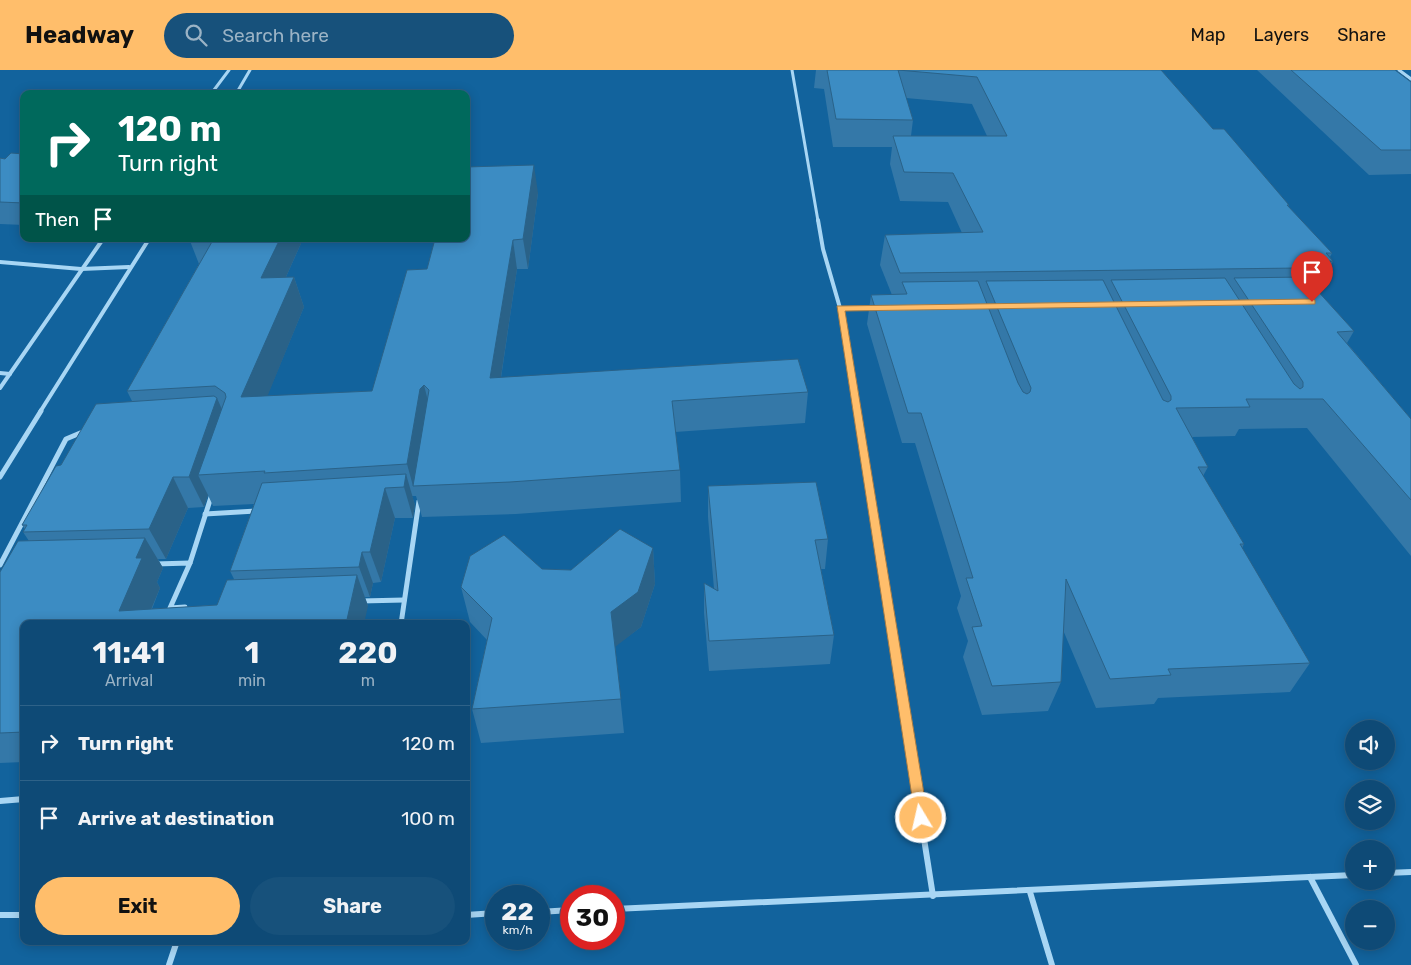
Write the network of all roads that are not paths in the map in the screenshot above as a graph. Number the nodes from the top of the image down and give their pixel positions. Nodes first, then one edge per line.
1 (229, 70) edge
2 (250, 70) edge
3 (792, 70) edge
4 (1399, 70) edge
5 (1411, 79) edge
6 (214, 90) edge
7 (238, 90) edge
8 (101, 242) edge
9 (147, 242) edge
10 (0, 262) edge
11 (129, 267) junction
12 (81, 269) junction
13 (840, 308) junction
14 (888, 308) edge
15 (0, 373) edge
16 (10, 374) junction
17 (0, 388) edge
18 (95, 430) edge
19 (0, 477) edge
20 (214, 488) edge
21 (421, 490) edge
22 (410, 500) edge
23 (420, 500) junction
24 (264, 510) edge
25 (205, 514) junction
26 (190, 563) junction
27 (152, 564) edge
28 (0, 565) edge
29 (0, 568) edge
30 (10, 568) edge
31 (404, 600) junction
32 (356, 602) edge
33 (190, 607) edge
34 (170, 608) junction
35 (167, 616) edge
36 (402, 620) edge
37 (20, 799) edge
38 (0, 801) edge
39 (1411, 872) edge
40 (1395, 873) edge
41 (1345, 875) edge
42 (1310, 877) junction
43 (1030, 892) junction
44 (933, 896) junction
45 (625, 909) edge
46 (485, 914) edge
47 (0, 915) edge
48 (20, 915) edge
49 (470, 915) edge
50 (175, 945) edge
51 (169, 965) edge
52 (1052, 965) edge
53 (1356, 965) edge

1 - 6 street
2 - 7 street
3 - 13 street
4 - 5 street
8 - 12 street
9 - 11 street
10 - 12 street
11 - 12 street
11 - 19 street
12 - 16 street
13 - 14 street
13 - 44 street
15 - 16 street
16 - 17 street
18 - 28 street
20 - 25 street
21 - 23 street
22 - 23 street
23 - 31 street
24 - 25 street
25 - 26 street
26 - 27 street
26 - 34 street
29 - 30 street
31 - 32 street
31 - 36 street
33 - 34 street
34 - 35 street
37 - 38 street
39 - 40 street
41 - 42 street
42 - 43 street
42 - 53 street
43 - 44 street
43 - 52 street
44 - 45 street
46 - 49 street
47 - 48 street
50 - 51 street

